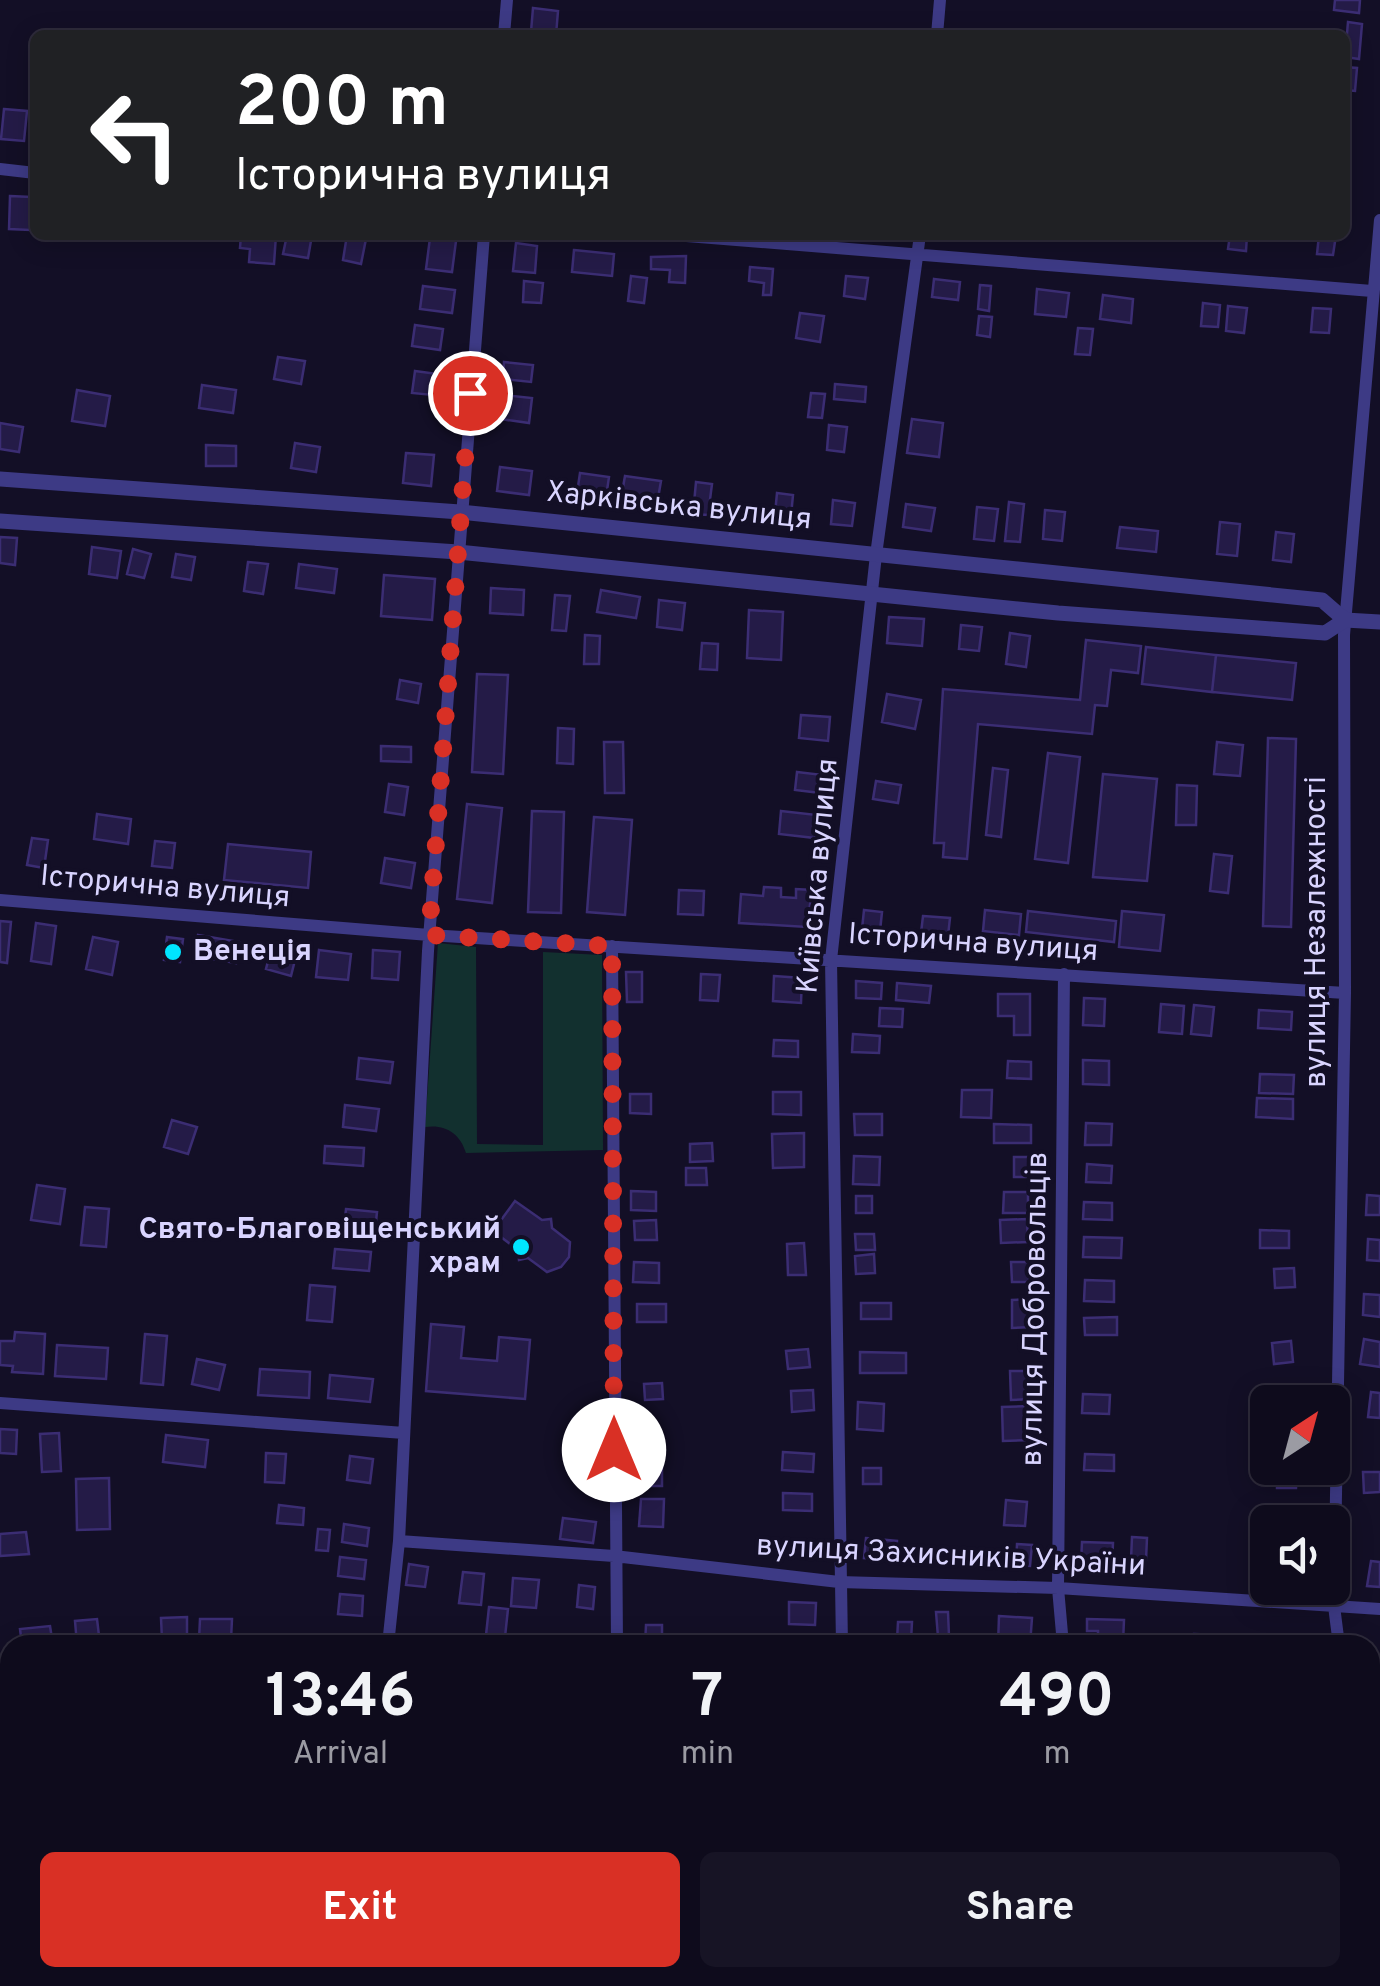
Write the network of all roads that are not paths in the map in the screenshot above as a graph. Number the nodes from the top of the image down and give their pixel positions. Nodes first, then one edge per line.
1 (507, 0) edge
2 (940, 0) edge
3 (504, 30) edge
4 (937, 30) edge
5 (0, 169) edge
6 (30, 172) edge
7 (1380, 220) edge
8 (484, 240) edge
9 (735, 240) edge
10 (920, 240) edge
11 (918, 255) junction
12 (1372, 290) junction
13 (0, 478) edge
14 (460, 512) junction
15 (0, 520) edge
16 (458, 552) junction
17 (876, 555) junction
18 (873, 592) junction
19 (1345, 620) junction
20 (1380, 622) edge
21 (0, 900) edge
22 (429, 935) junction
23 (612, 946) junction
24 (831, 960) junction
25 (1064, 974) junction
26 (1344, 993) junction
27 (0, 1403) edge
28 (404, 1434) junction
29 (400, 1541) junction
30 (614, 1556) junction
31 (839, 1582) junction
32 (1058, 1588) junction
33 (1334, 1606) junction
34 (1380, 1609) edge
35 (389, 1635) edge
36 (617, 1635) edge
37 (842, 1635) edge
38 (1062, 1635) edge
39 (1338, 1635) edge

1 - 3 street
2 - 4 street
5 - 6 street
7 - 12 street, вулиця Незалежності
8 - 14 street
9 - 11 street
10 - 11 street, Київська вулиця
11 - 12 street
11 - 17 street, Київська вулиця
12 - 19 street, вулиця Незалежності
13 - 14 street, Харківська вулиця
14 - 16 street
14 - 17 street, Харківська вулиця
15 - 16 street, Харківська вулиця
16 - 18 street, Харківська вулиця
16 - 22 street
17 - 18 street, Київська вулиця
17 - 19 street, Харківська вулиця
18 - 19 street, Харківська вулиця
18 - 24 street, Київська вулиця
19 - 20 street, Харківська вулиця
19 - 26 street, вулиця Незалежності
21 - 22 street, Історична вулиця
22 - 23 street, Історична вулиця
22 - 28 street
23 - 24 street, Історична вулиця
23 - 30 street
24 - 25 street, Історична вулиця
24 - 31 street, Київська вулиця
25 - 26 street, Історична вулиця
25 - 32 street, вулиця Добровольців
26 - 33 street, вулиця Незалежності
27 - 28 street
28 - 29 street
29 - 30 street, вулиця Захисників України
29 - 35 street
30 - 31 street, вулиця Захисників України
30 - 36 street
31 - 32 street, вулиця Захисників України
31 - 37 street, Київська вулиця
32 - 33 street, вулиця Захисників України
32 - 38 street, вулиця Добровольців
33 - 34 street, вулиця Захисників України
33 - 39 street, вулиця Незалежності

